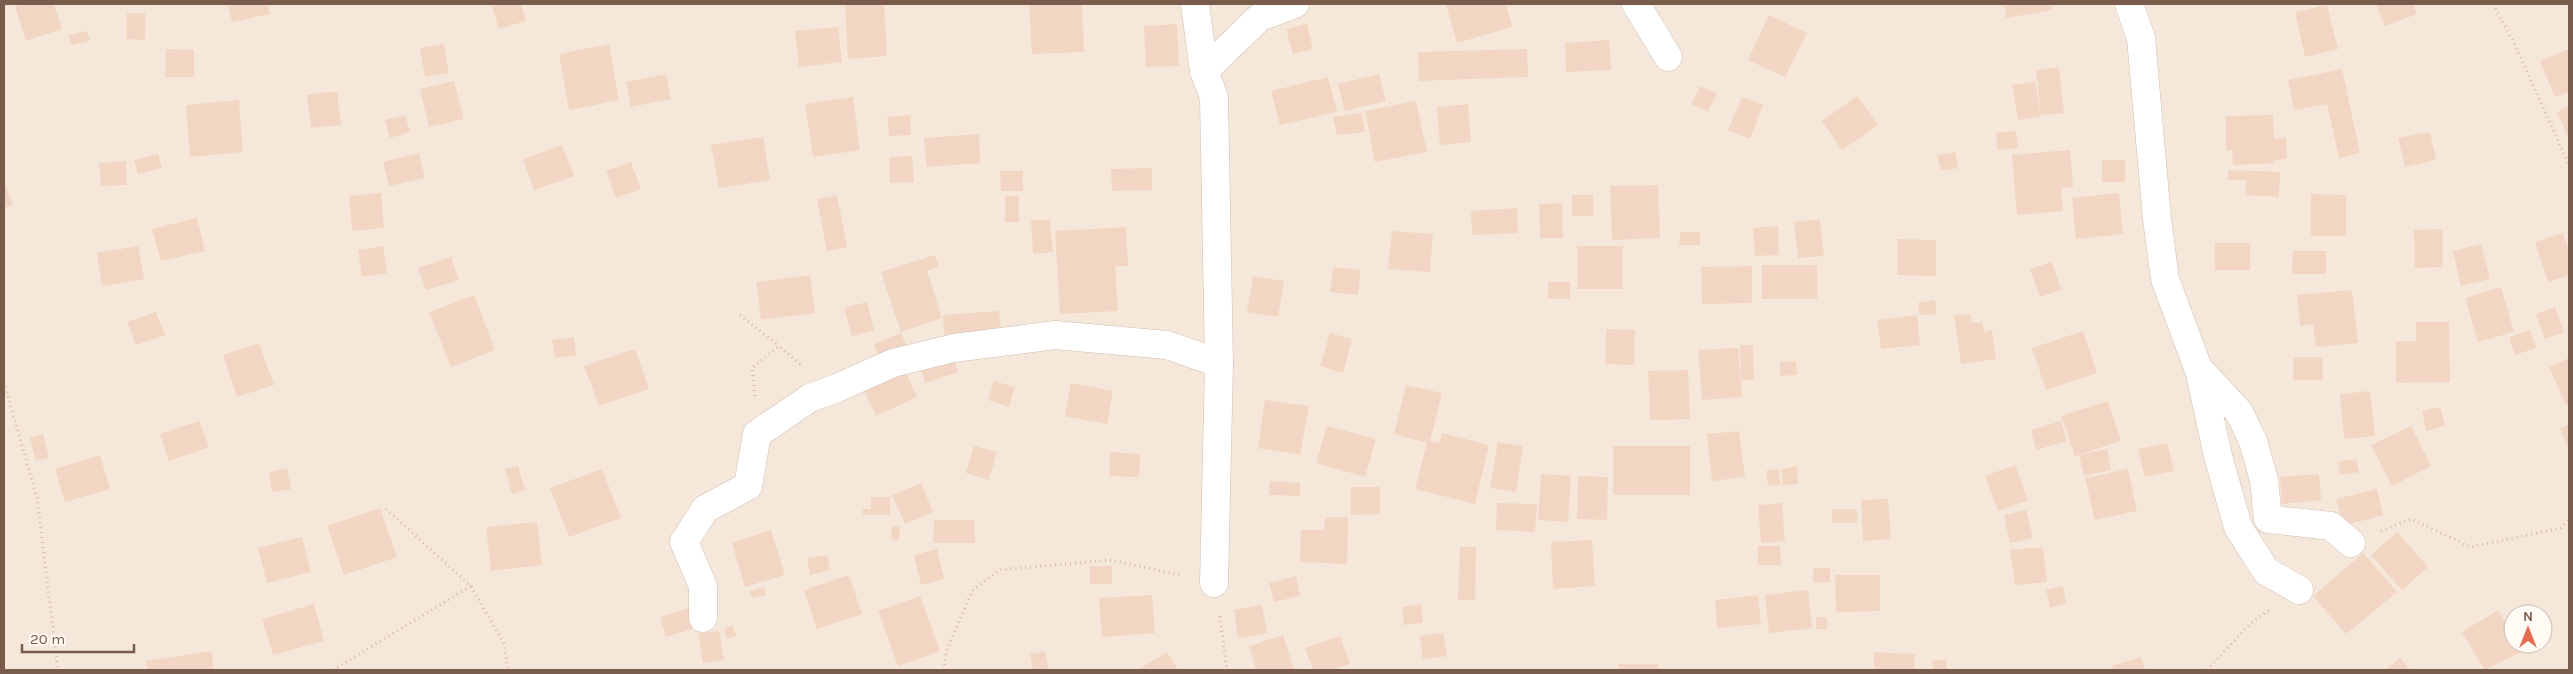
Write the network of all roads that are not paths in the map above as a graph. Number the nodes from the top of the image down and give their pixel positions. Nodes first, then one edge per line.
1 (1194, 4) edge
2 (1295, 4) edge
3 (1636, 4) edge
4 (2129, 4) edge
5 (1668, 57) dead end
6 (1204, 71) junction
7 (1219, 363) junction
8 (2198, 368) junction
9 (2351, 544) road end
10 (1214, 583) road end
11 (2299, 590) dead end
12 (703, 618) dead end

1 - 6 street
2 - 6 street
3 - 5 street
4 - 8 street
6 - 7 street
7 - 10 street
7 - 12 street
8 - 9 street
8 - 11 street

